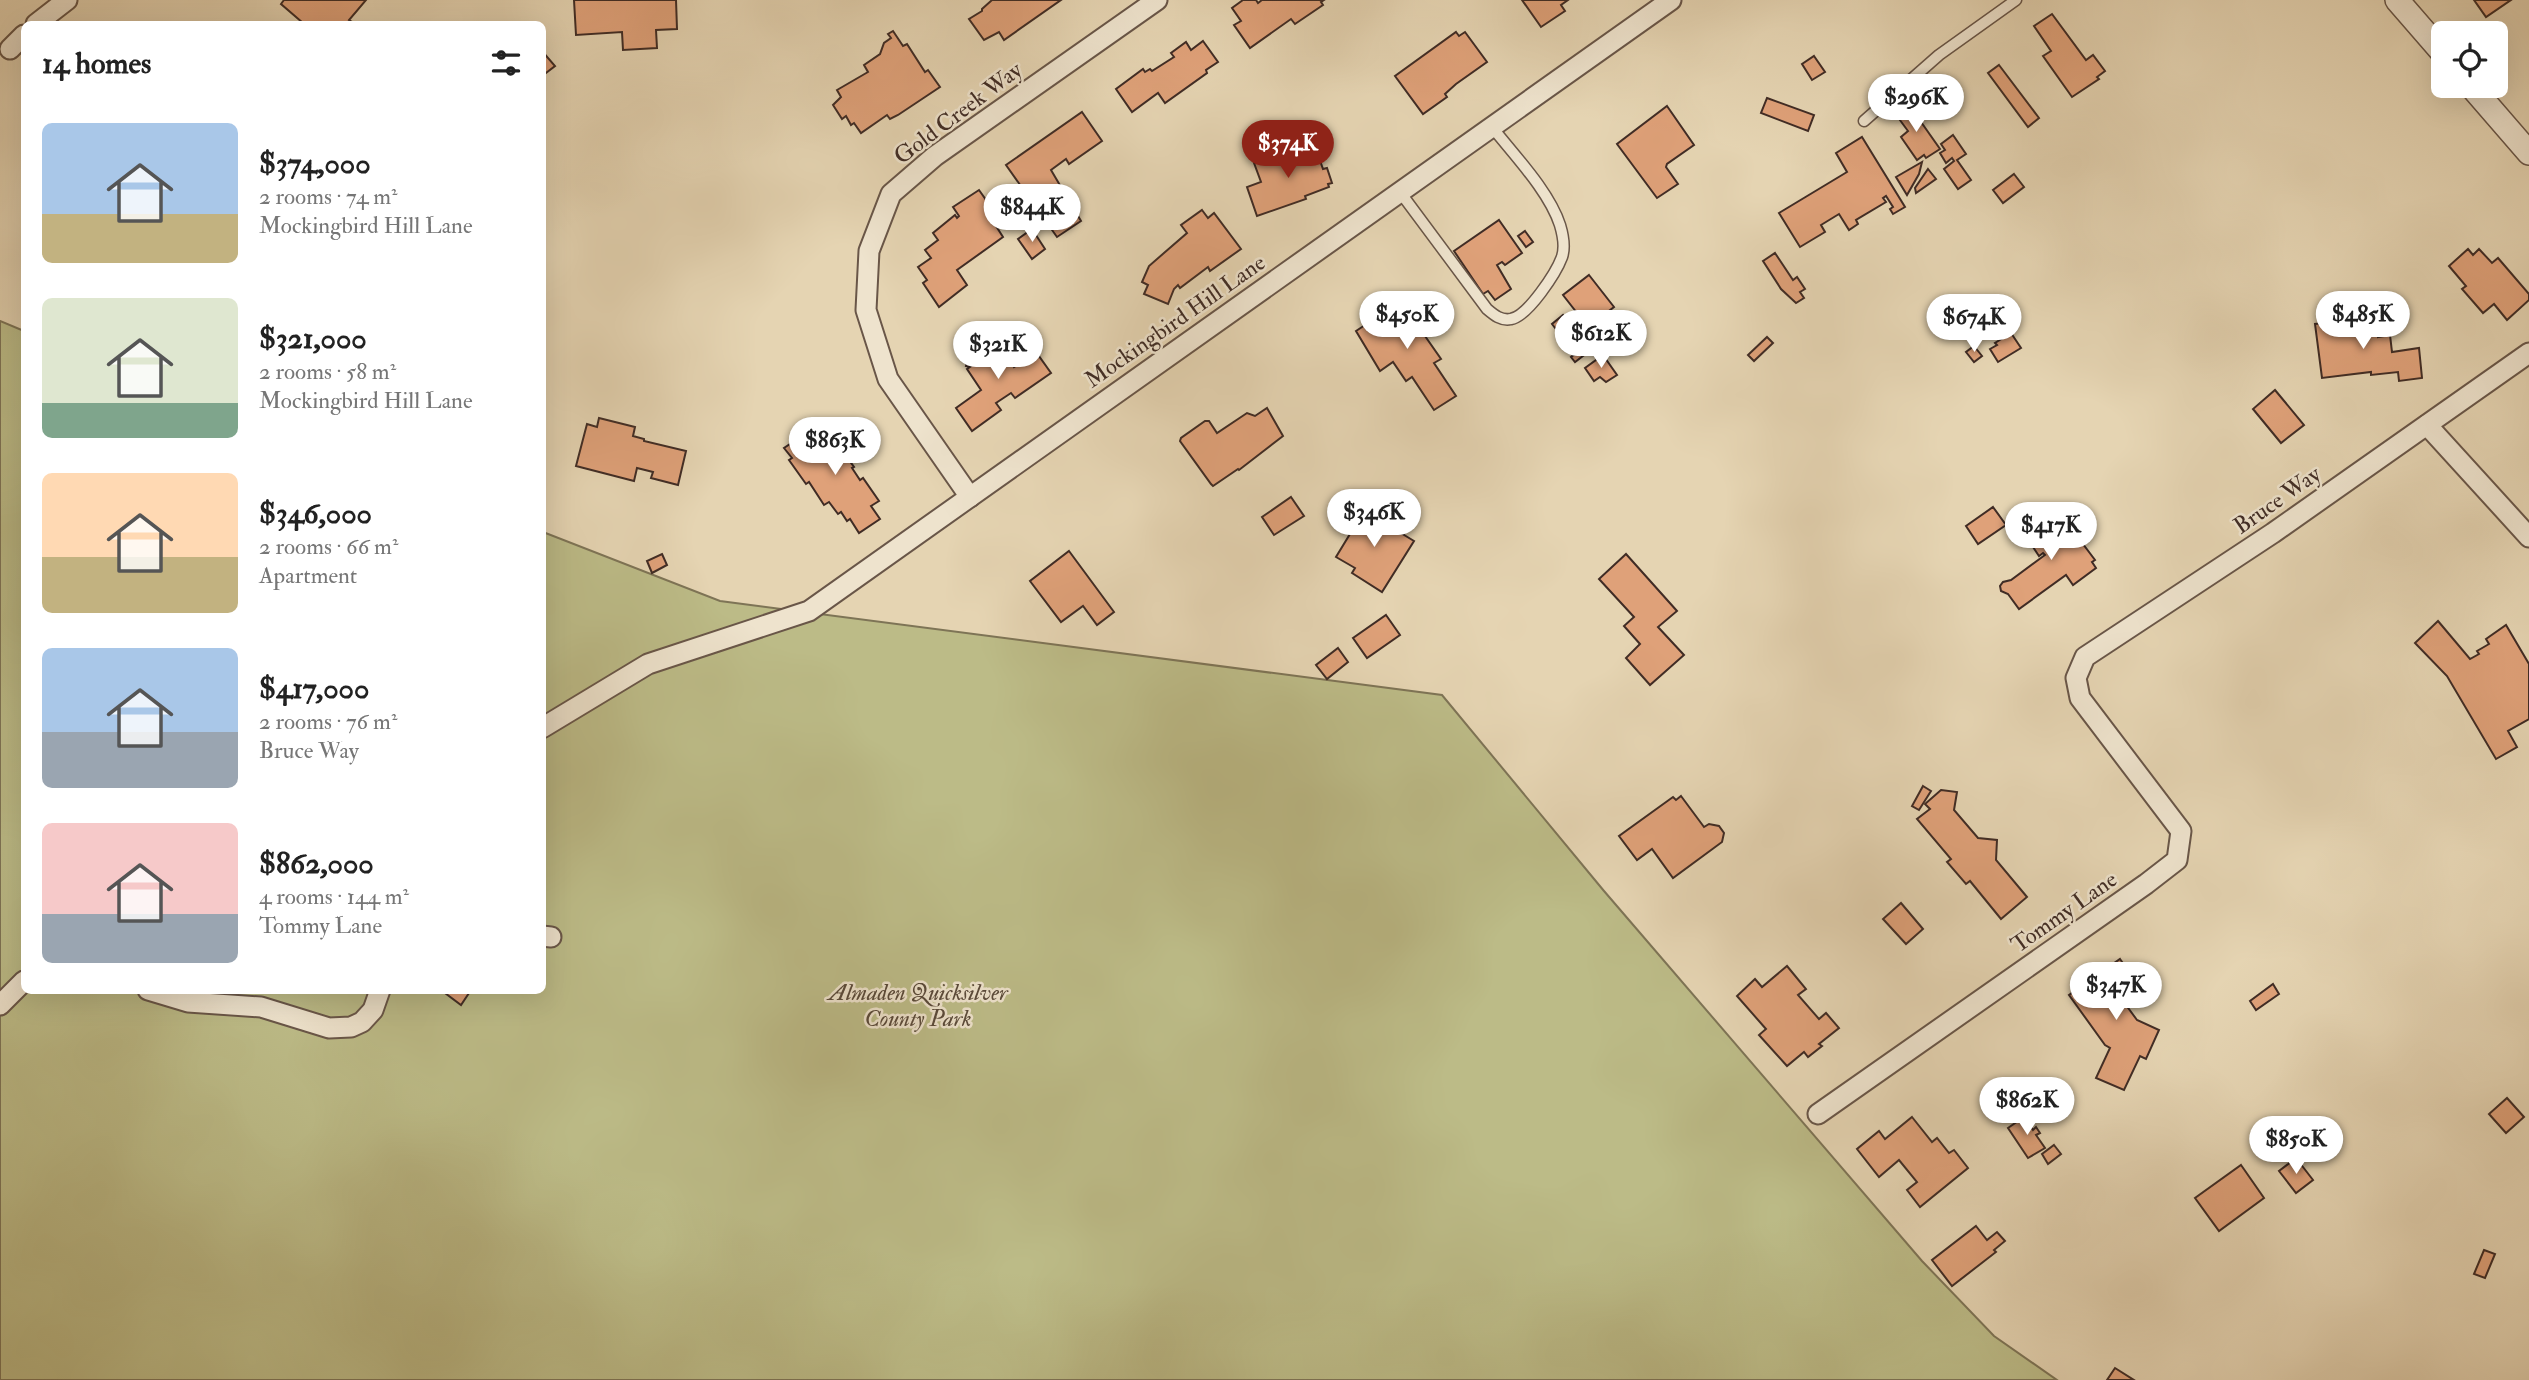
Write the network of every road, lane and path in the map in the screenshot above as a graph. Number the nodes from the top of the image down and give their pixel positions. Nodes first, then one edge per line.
1 (67, 0) edge
2 (1157, 0) edge
3 (1671, 0) edge
4 (2016, 0) edge
5 (2397, 0) edge
6 (40, 21) edge
7 (21, 38) edge
8 (2431, 39) edge
9 (10, 49) dead end
10 (2481, 98) edge
11 (1864, 121) dead end
12 (1492, 127) junction
13 (2529, 153) edge
14 (1400, 192) junction
15 (2529, 353) edge
16 (2427, 425) junction
17 (970, 497) junction
18 (2529, 537) edge
19 (2080, 698) joint
20 (546, 726) edge
21 (21, 984) edge
22 (153, 994) edge
23 (379, 994) edge
24 (0, 1005) edge
25 (1818, 1114) dead end

1 - 6 street
2 - 17 street, Gold Creek Way
3 - 12 street, Mockingbird Hill Lane
4 - 11 lane
5 - 8 street
7 - 9 street
10 - 13 street
12 - 14 street, Mockingbird Hill Lane
12 - 14 lane
14 - 17 street, Mockingbird Hill Lane
15 - 16 street, Bruce Way
16 - 18 street
16 - 19 street, Bruce Way
17 - 20 street, Mockingbird Hill Lane
19 - 25 street, Tommy Lane
21 - 24 street
22 - 23 street

